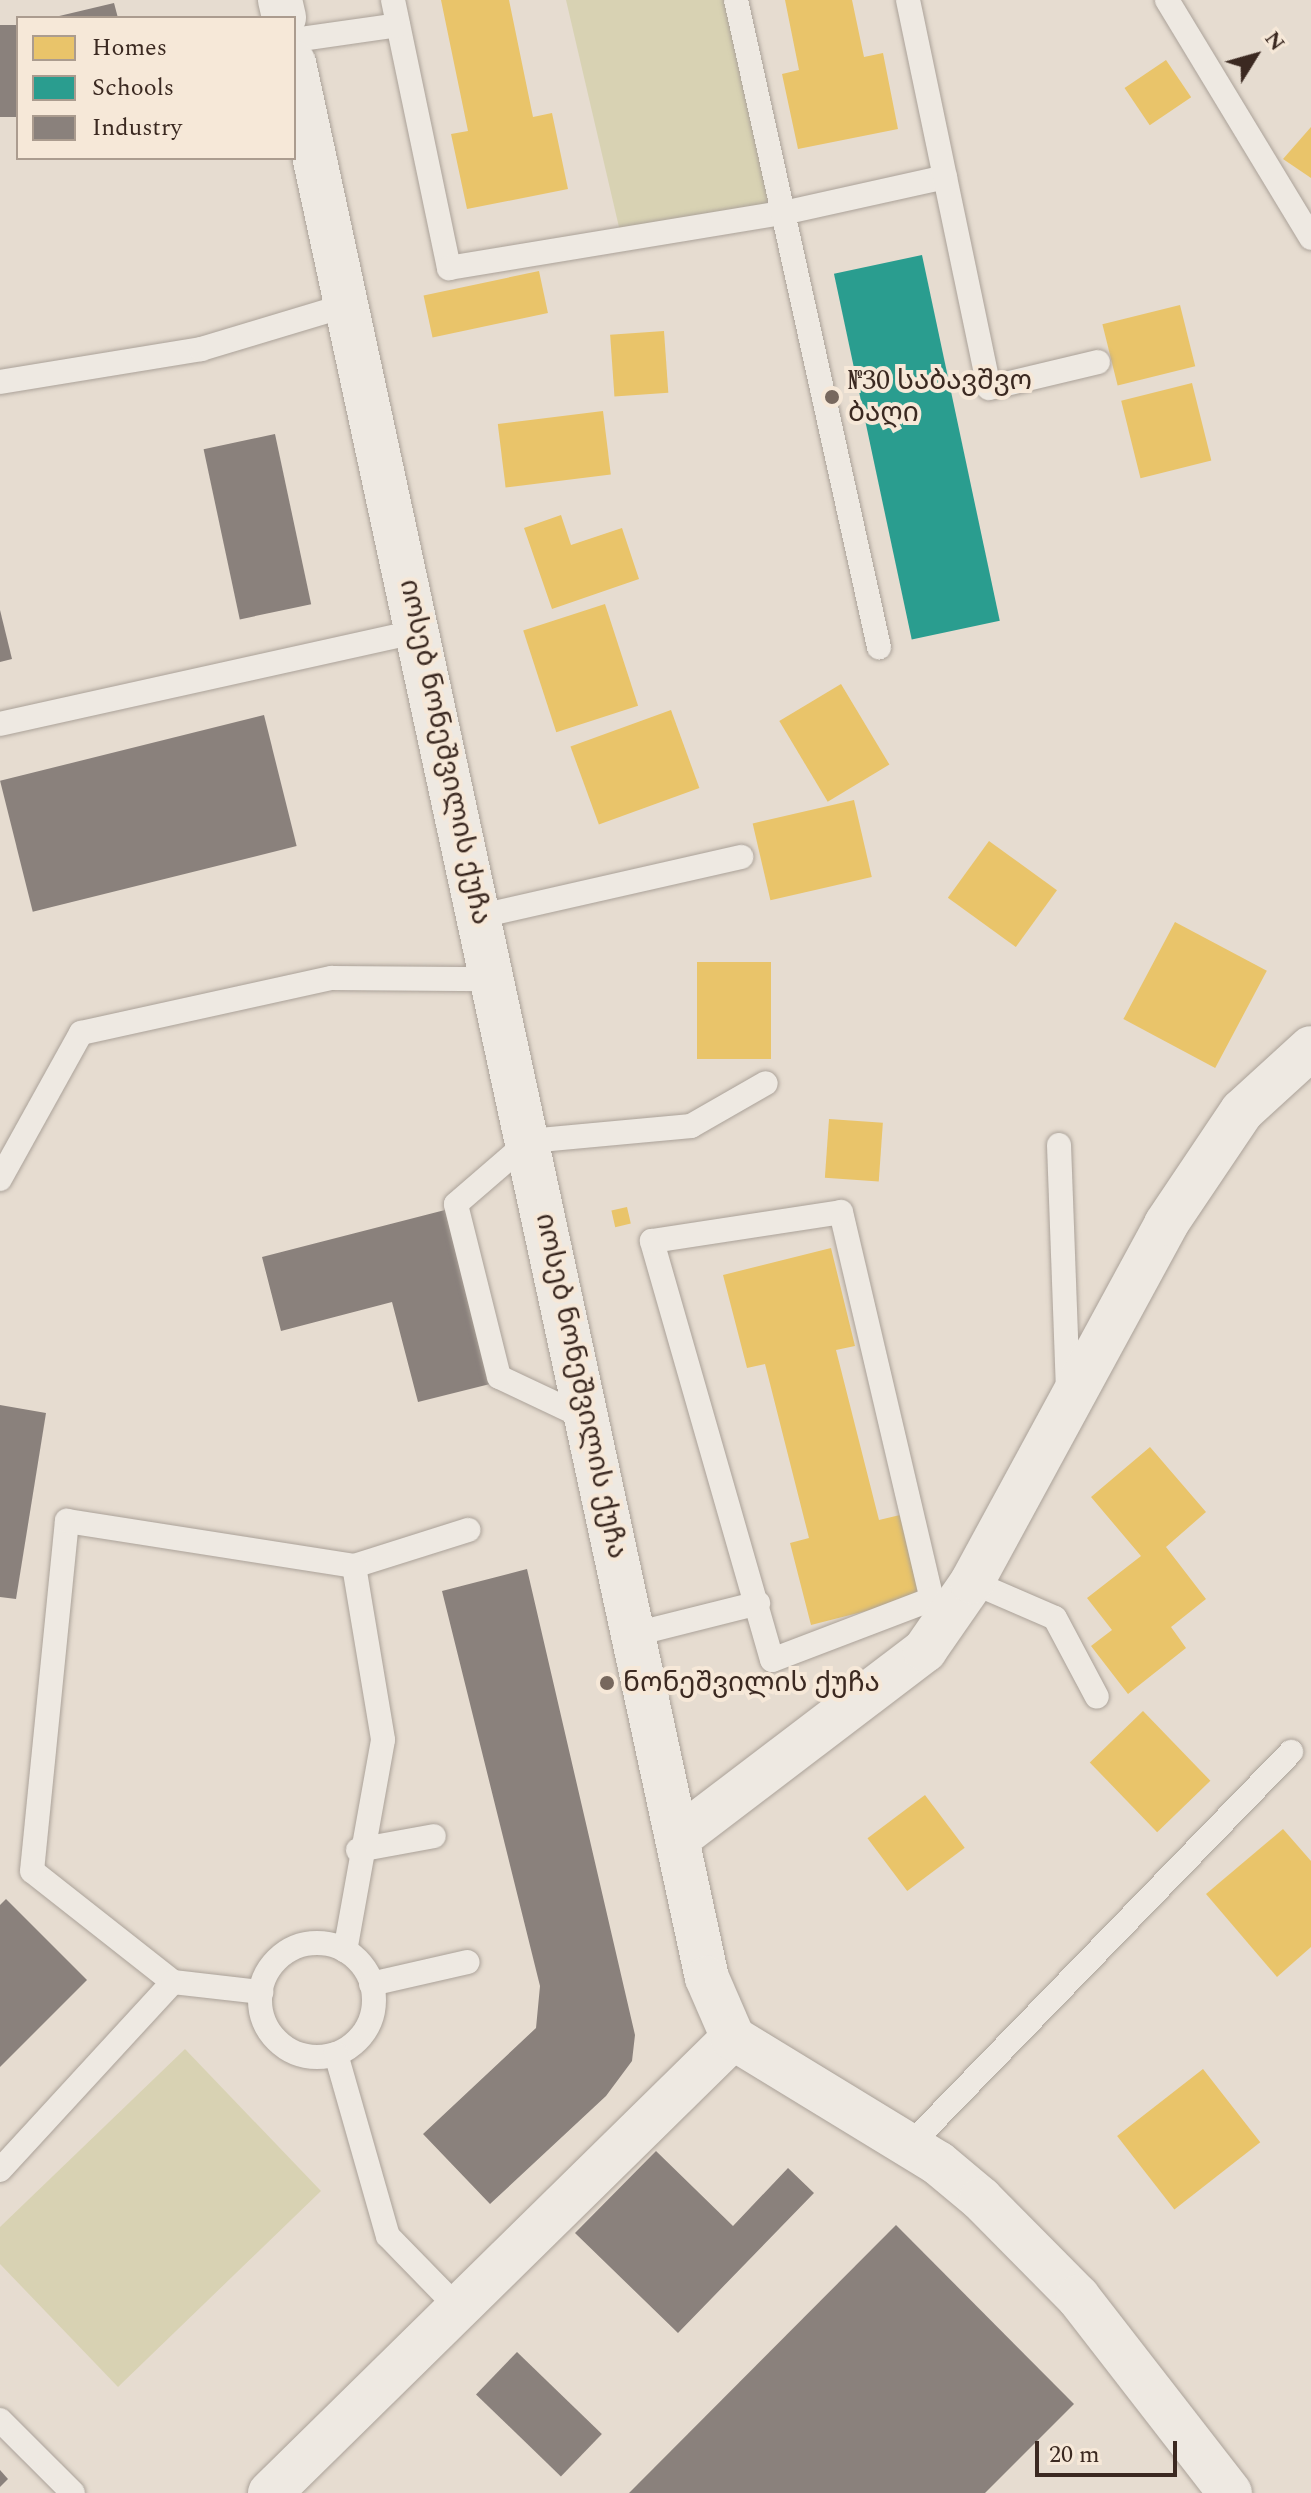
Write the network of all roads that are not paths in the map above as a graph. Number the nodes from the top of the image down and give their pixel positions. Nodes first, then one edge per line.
1 (393, 0) edge
2 (736, 0) edge
3 (908, 0) edge
4 (1167, 0) edge
5 (398, 25) junction
6 (296, 40) edge
7 (296, 72) edge
8 (945, 177) junction
9 (783, 213) junction
10 (1310, 237) edge
11 (348, 305) junction
12 (1098, 362) dead end
13 (0, 382) edge
14 (419, 631) junction
15 (879, 647) dead end
16 (0, 724) edge
17 (741, 857) dead end
18 (481, 916) junction
19 (494, 979) junction
20 (1311, 1048) edge
21 (766, 1083) dead end
22 (529, 1141) junction
23 (1059, 1145) dead end
24 (0, 1179) edge
25 (1069, 1405) junction
26 (588, 1419) junction
27 (468, 1530) dead end
28 (354, 1566) junction
29 (972, 1582) junction
30 (758, 1603) junction
31 (635, 1634) junction
32 (1097, 1697) dead end
33 (1291, 1752) dead end
34 (434, 1836) dead end
35 (681, 1836) junction
36 (358, 1850) junction
37 (345, 1951) junction
38 (468, 1962) dead end
39 (173, 1982) junction
40 (371, 1984) junction
41 (261, 1992) junction
42 (733, 2038) junction
43 (336, 2054) junction
44 (909, 2146) junction
45 (0, 2170) edge
46 (457, 2307) junction
47 (0, 2420) edge
48 (73, 2493) edge
49 (270, 2493) edge
50 (1230, 2493) edge

1 - 5 lane
2 - 9 lane
3 - 8 lane
4 - 10 lane
5 - 6 lane
5 - 9 lane
7 - 11 street, იოსებ ნონეშვილის ქუჩა
8 - 9 lane
8 - 12 lane
9 - 15 lane
11 - 13 lane
11 - 14 street, იოსებ ნონეშვილის ქუჩა
14 - 16 lane
14 - 18 street, იოსებ ნონეშვილის ქუჩა
17 - 18 lane
18 - 19 street, იოსებ ნონეშვილის ქუჩა
19 - 22 street, იოსებ ნონეშვილის ქუჩა
19 - 24 lane
20 - 25 street
21 - 22 lane
22 - 26 street, იოსებ ნონეშვილის ქუჩა
22 - 26 lane
23 - 25 lane
25 - 29 street
26 - 31 street, იოსებ ნონეშვილის ქუჩა
27 - 28 lane
28 - 36 lane
28 - 39 lane
29 - 32 lane
29 - 35 street
30 - 30 lane
30 - 31 lane
31 - 35 street, იოსებ ნონეშვილის ქუჩა
33 - 44 lane
34 - 36 lane
35 - 42 street, იოსებ ნონეშვილის ქუჩა
36 - 37 lane
37 - 40 lane
37 - 41 lane
38 - 40 lane
39 - 41 lane
39 - 45 lane
40 - 43 lane
41 - 43 lane
42 - 44 street
42 - 46 street
43 - 46 lane
44 - 50 street
46 - 49 street
47 - 48 lane

